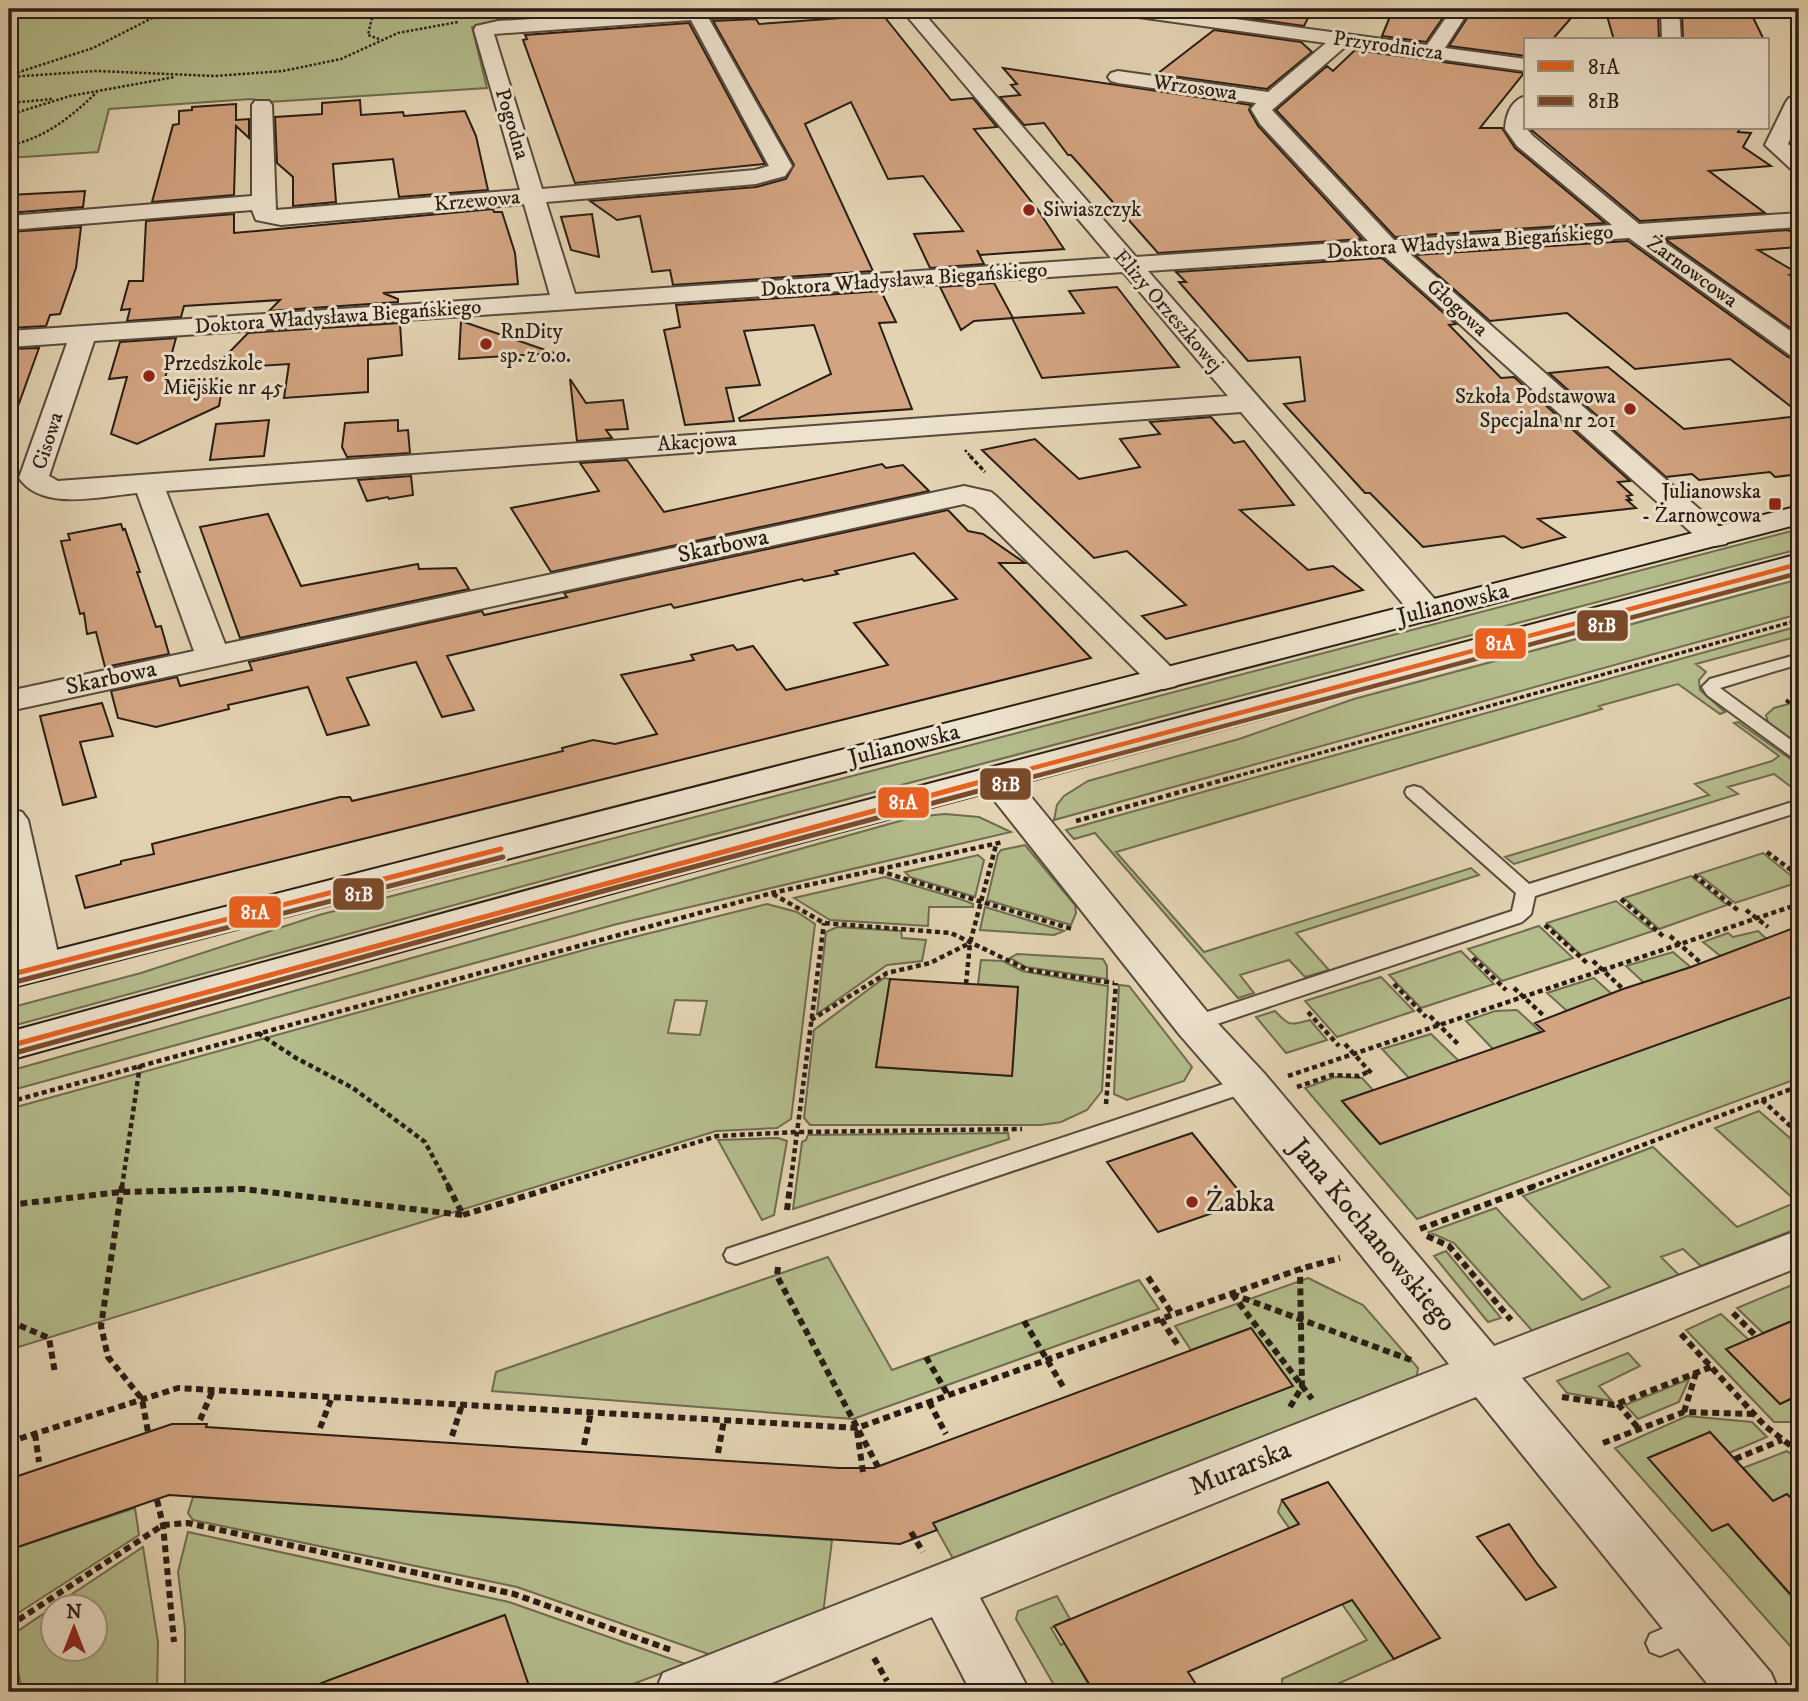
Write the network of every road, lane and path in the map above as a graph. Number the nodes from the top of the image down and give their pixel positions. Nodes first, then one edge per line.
1 (170, 9) edge
2 (252, 9) edge
3 (374, 9) edge
4 (772, 9) edge
5 (910, 9) edge
6 (1124, 9) edge
7 (1246, 9) edge
8 (1461, 9) edge
9 (1670, 9) edge
10 (696, 14) junction
11 (159, 15) junction
12 (1230, 23) junction
13 (476, 25) junction
14 (1672, 38) edge
15 (1342, 39) junction
16 (380, 40) junction
17 (1432, 52) junction
18 (1524, 65) edge
19 (9, 76) edge
20 (184, 76) junction
21 (1118, 76) dead end
22 (98, 91) junction
23 (69, 96) junction
24 (1273, 99) junction
25 (1791, 101) edge
26 (9, 103) edge
27 (262, 105) dead end
28 (1524, 105) edge
29 (9, 115) edge
30 (9, 146) edge
31 (1799, 164) edge
32 (534, 196) junction
33 (264, 201) junction
34 (1799, 220) edge
35 (9, 223) edge
36 (1635, 231) junction
37 (1389, 248) junction
38 (1128, 265) junction
39 (565, 302) junction
40 (83, 334) junction
41 (9, 339) edge
42 (1799, 349) edge
43 (1247, 403) junction
44 (941, 424) junction
45 (148, 483) junction
46 (972, 496) junction
47 (1799, 515) edge
48 (1715, 537) junction
49 (1799, 564) edge
50 (1427, 611) junction
51 (1799, 620) edge
52 (213, 656) junction
53 (1799, 659) edge
54 (1164, 678) junction
55 (1786, 700) dead end
56 (9, 701) edge
57 (1799, 710) edge
58 (1799, 754) edge
59 (996, 778) junction
60 (1414, 792) dead end
61 (1799, 806) edge
62 (9, 820) edge
63 (1017, 838) junction
64 (1767, 852) dead end
65 (878, 871) junction
66 (1694, 875) dead end
67 (1799, 876) edge
68 (1526, 892) junction
69 (772, 893) junction
70 (1621, 899) dead end
71 (981, 901) junction
72 (1799, 904) edge
73 (1756, 918) junction
74 (824, 923) junction
75 (1544, 924) dead end
76 (1768, 928) dead end
77 (1078, 932) dead end
78 (970, 943) junction
79 (1681, 945) junction
80 (1465, 950) dead end
81 (1701, 962) dead end
82 (1602, 970) junction
83 (24, 971) edge
84 (1387, 977) dead end
85 (966, 984) dead end
86 (1514, 988) dead end
87 (1623, 989) dead end
88 (1506, 990) dead end
89 (1291, 993) junction
90 (1523, 996) junction
91 (1544, 1016) dead end
92 (811, 1021) junction
93 (1194, 1024) junction
94 (1440, 1026) junction
95 (258, 1033) junction
96 (1459, 1045) dead end
97 (9, 1046) edge
98 (1354, 1053) junction
99 (141, 1065) junction
100 (1268, 1080) junction
101 (1799, 1086) edge
102 (1296, 1087) dead end
103 (1762, 1100) junction
104 (9, 1102) edge
105 (1105, 1112) dead end
106 (1031, 1129) dead end
107 (797, 1132) junction
108 (1799, 1134) edge
109 (120, 1192) junction
110 (9, 1205) edge
111 (463, 1215) junction
112 (786, 1228) junction
113 (1380, 1245) junction
114 (1799, 1248) edge
115 (736, 1255) dead end
116 (1300, 1269) junction
117 (1148, 1277) dead end
118 (1231, 1294) junction
119 (1725, 1304) dead end
120 (1173, 1315) junction
121 (1161, 1319) junction
122 (9, 1321) edge
123 (1024, 1321) dead end
124 (1300, 1321) junction
125 (1673, 1325) dead end
126 (1517, 1328) dead end
127 (1757, 1336) dead end
128 (1179, 1347) dead end
129 (926, 1357) dead end
130 (1047, 1360) junction
131 (1415, 1361) dead end
132 (1711, 1367) junction
133 (1486, 1370) junction
134 (55, 1373) dead end
135 (1696, 1373) junction
136 (213, 1390) junction
137 (1065, 1390) dead end
138 (948, 1395) junction
139 (332, 1397) junction
140 (1562, 1397) dead end
141 (142, 1399) junction
142 (929, 1402) junction
143 (1618, 1404) junction
144 (463, 1405) junction
145 (591, 1412) junction
146 (1684, 1412) junction
147 (1754, 1414) junction
148 (200, 1420) dead end
149 (724, 1420) junction
150 (320, 1428) dead end
151 (857, 1428) junction
152 (1639, 1429) junction
153 (148, 1432) dead end
154 (35, 1434) junction
155 (946, 1434) dead end
156 (452, 1436) dead end
157 (1783, 1440) junction
158 (9, 1442) edge
159 (1603, 1443) dead end
160 (583, 1445) dead end
161 (1799, 1452) edge
162 (718, 1454) dead end
163 (1735, 1459) dead end
164 (39, 1462) dead end
165 (878, 1467) dead end
166 (863, 1472) dead end
167 (157, 1500) dead end
168 (163, 1525) junction
169 (945, 1587) junction
170 (9, 1626) edge
171 (174, 1642) dead end
172 (870, 1651) dead end
173 (733, 1672) junction
174 (887, 1681) dead end
175 (684, 1692) edge
176 (1001, 1692) edge
177 (1751, 1692) edge

1 - 11 path
2 - 11 path
3 - 16 path
4 - 10 street
5 - 38 street, Elizy Orzeszkowej
6 - 12 street, Przyrodnicza
7 - 12 street
8 - 17 street
9 - 14 street
10 - 13 street
10 - 32 street, Krzewowa
11 - 19 path
12 - 15 street, Przyrodnicza
13 - 16 path
13 - 32 street, Pogodna
15 - 17 street, Przyrodnicza
15 - 24 street
16 - 20 path
17 - 18 street, Przyrodnicza
19 - 20 path
20 - 22 path
21 - 24 street, Wrzosowa
22 - 23 path
22 - 30 path
23 - 26 path
23 - 29 path
24 - 37 street, Głogowa
25 - 31 street
27 - 33 street
28 - 36 street, Żarnowcowa
32 - 33 street, Krzewowa
32 - 39 street, Pogodna
33 - 35 street
34 - 36 street, Doktora Władysława Biegańskiego
36 - 37 street, Doktora Władysława Biegańskiego
36 - 42 street, Żarnowcowa
37 - 38 street, Doktora Władysława Biegańskiego
37 - 48 street, Głogowa
38 - 39 street, Doktora Władysława Biegańskiego
38 - 43 street, Elizy Orzeszkowej
39 - 40 street, Doktora Władysława Biegańskiego
40 - 41 street, Doktora Władysława Biegańskiego
40 - 45 street, Cisowa
43 - 44 street, Akacjowa
43 - 50 street, Elizy Orzeszkowej
44 - 45 street, Akacjowa
44 - 46 path
45 - 52 street
46 - 52 street, Skarbowa
46 - 54 street
47 - 48 street, Julianowska
48 - 50 street, Julianowska
49 - 59 street, Julianowska
50 - 54 street, Julianowska
51 - 63 path
52 - 56 street, Skarbowa
53 - 58 lane
54 - 83 street, Julianowska
55 - 57 path
59 - 63 street, Jana Kochanowskiego
59 - 97 street, Julianowska
60 - 68 lane
61 - 68 lane
62 - 83 street
63 - 65 path
63 - 71 path
63 - 93 street, Jana Kochanowskiego
64 - 67 path
65 - 69 path
65 - 71 path
66 - 73 path
68 - 89 lane
69 - 74 path
69 - 95 path
70 - 79 path
71 - 77 path
71 - 78 path
72 - 73 path
73 - 76 path
73 - 79 path
74 - 78 path
74 - 92 path
75 - 82 path
78 - 85 path
78 - 92 path
78 - 105 path
79 - 81 path
79 - 82 path
80 - 88 path
82 - 87 path
82 - 90 path
84 - 94 path
86 - 90 path
89 - 93 lane
89 - 98 path
90 - 91 path
90 - 94 path
92 - 107 path
93 - 100 street, Jana Kochanowskiego
94 - 96 path
94 - 98 path
95 - 99 path
95 - 111 path
98 - 100 path
98 - 102 path
99 - 104 path
99 - 109 path
100 - 112 lane
100 - 113 street, Jana Kochanowskiego
101 - 103 path
103 - 108 path
103 - 126 path
106 - 107 path
107 - 111 path
107 - 112 path
109 - 110 path
109 - 111 path
109 - 141 path
112 - 115 lane
112 - 151 path
113 - 116 path
113 - 133 street, Jana Kochanowskiego
114 - 133 street, Murarska
116 - 118 path
116 - 124 path
117 - 120 path
118 - 120 path
118 - 124 path
118 - 124 path
119 - 127 path
120 - 121 path
121 - 128 path
121 - 130 path
122 - 134 path
123 - 130 path
124 - 131 path
125 - 132 path
129 - 138 path
130 - 137 path
130 - 138 path
132 - 135 path
132 - 147 path
133 - 169 street, Murarska
133 - 177 street, Jana Kochanowskiego
135 - 143 path
135 - 146 path
136 - 139 path
136 - 141 path
136 - 148 path
138 - 142 path
139 - 144 path
139 - 150 path
140 - 143 path
141 - 153 path
141 - 154 path
142 - 151 path
142 - 155 path
143 - 152 path
144 - 145 path
144 - 156 path
145 - 149 path
145 - 160 path
146 - 147 path
146 - 152 path
147 - 157 path
149 - 151 path
149 - 162 path
151 - 165 path
151 - 166 path
152 - 159 path
154 - 158 path
154 - 164 path
157 - 161 path
157 - 163 path
167 - 168 path
168 - 170 path
168 - 171 path
168 - 173 path
169 - 173 street, Murarska
169 - 176 street
172 - 174 path
173 - 175 street, Murarska

